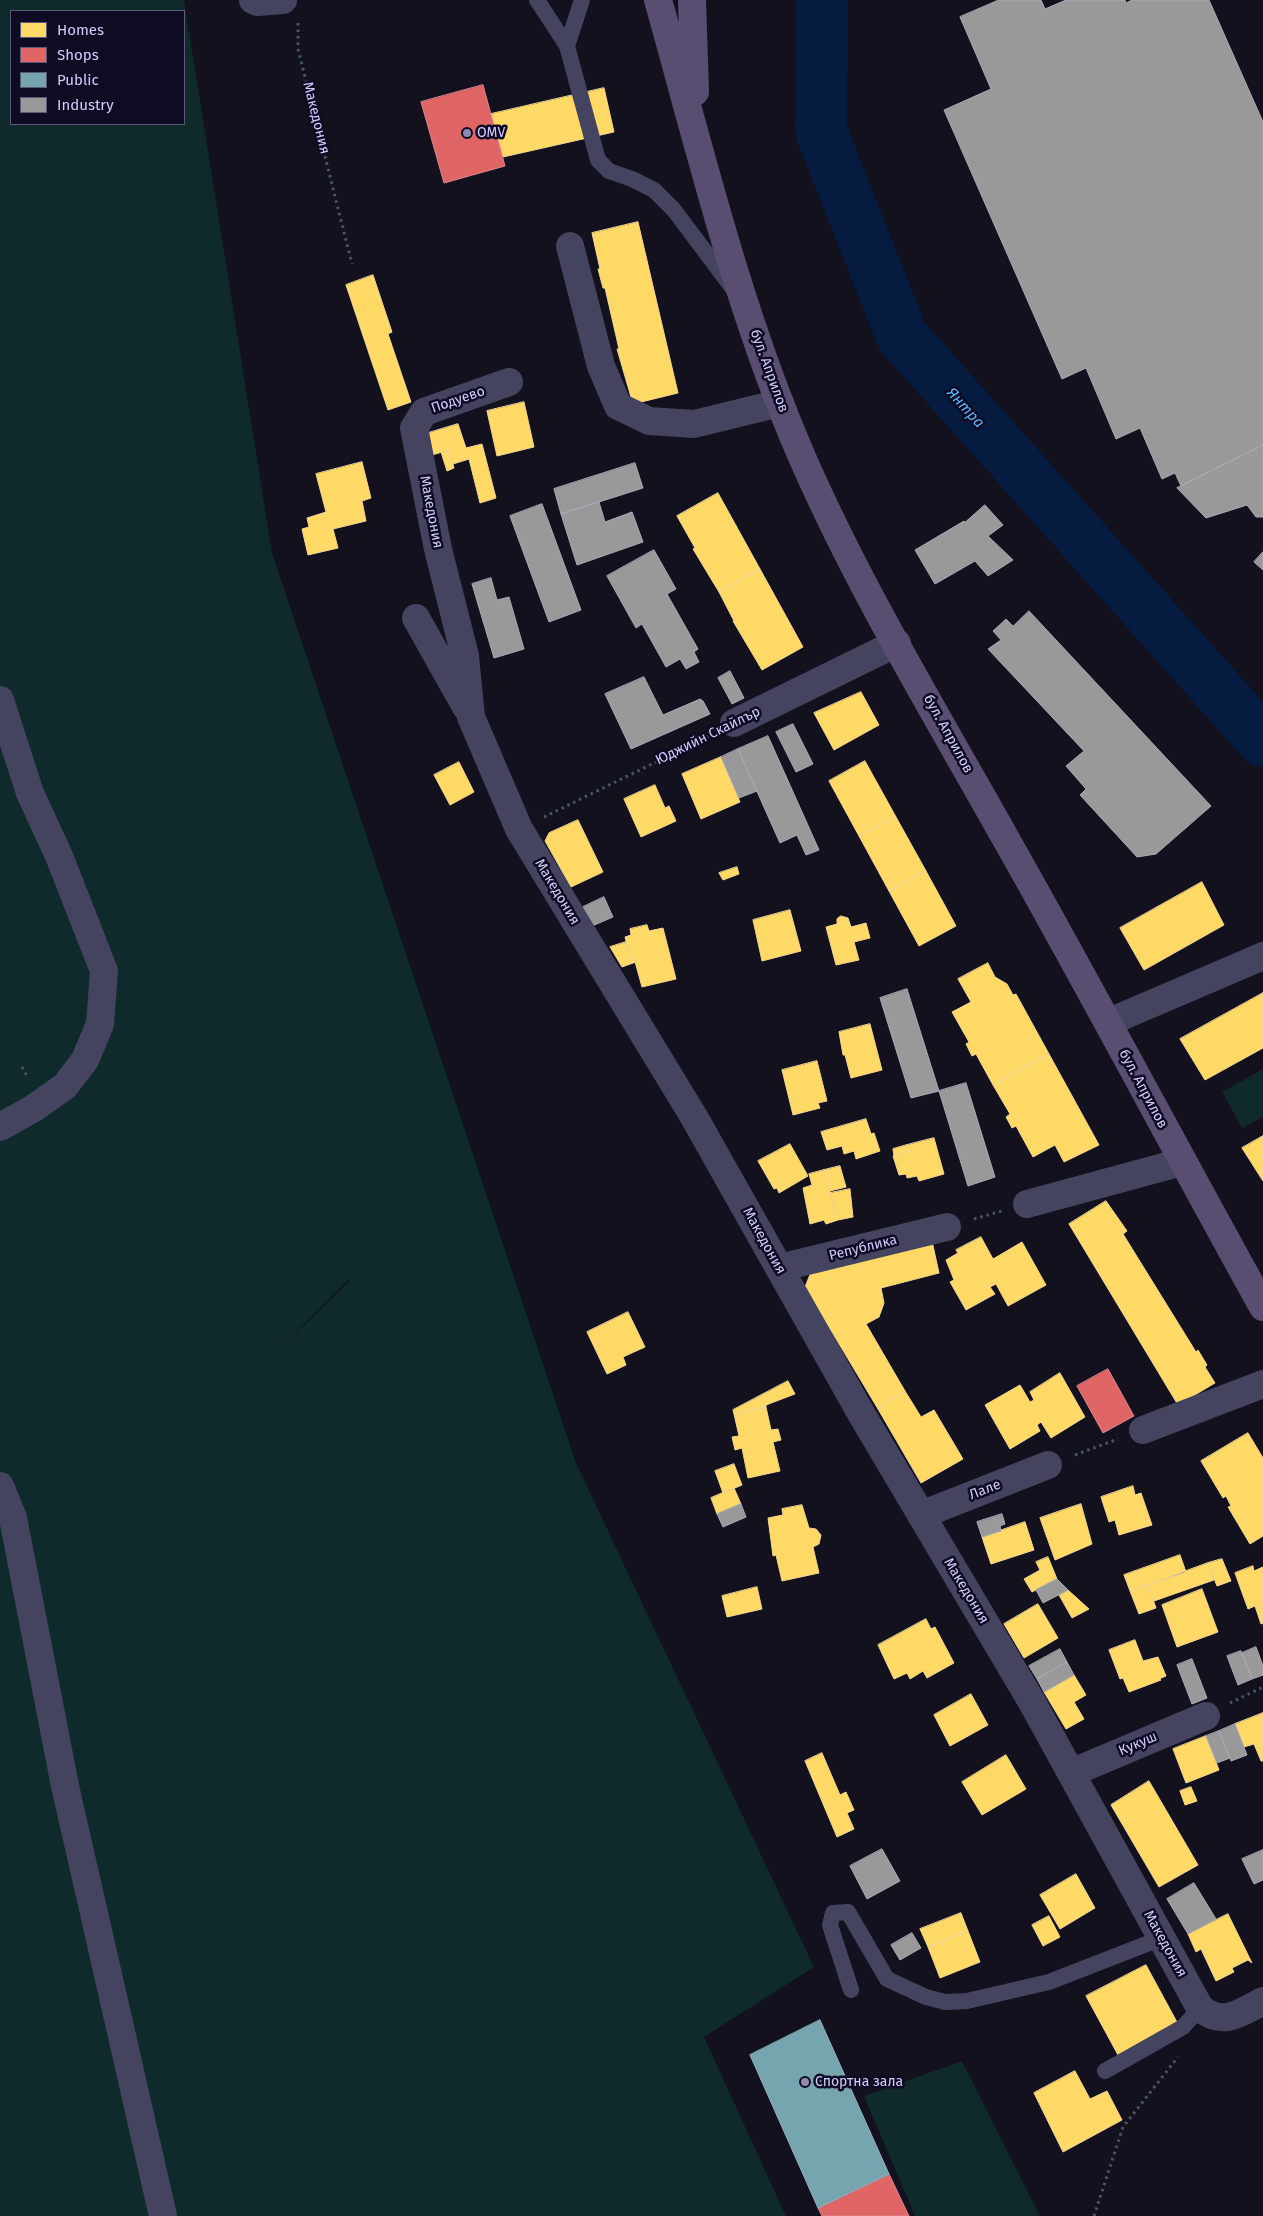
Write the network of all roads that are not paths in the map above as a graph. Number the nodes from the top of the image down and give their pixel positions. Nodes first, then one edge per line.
1 (253, 0) edge
2 (537, 0) edge
3 (582, 0) edge
4 (658, 0) edge
5 (692, 0) edge
6 (290, 10) edge
7 (567, 46) junction
8 (696, 134) junction
9 (570, 246) dead end
10 (745, 305) junction
11 (509, 382) dead end
12 (780, 403) junction
13 (414, 428) joint
14 (416, 618) dead end
15 (897, 643) junction
16 (0, 700) edge
17 (471, 717) junction
18 (734, 723) road end
19 (1263, 956) edge
20 (1109, 1022) junction
21 (0, 1127) edge
22 (1182, 1162) junction
23 (1027, 1204) road end
24 (947, 1228) road end
25 (779, 1268) junction
26 (1263, 1307) edge
27 (1263, 1384) edge
28 (1143, 1430) road end
29 (1048, 1465) road end
30 (0, 1486) edge
31 (921, 1515) junction
32 (1206, 1716) road end
33 (1071, 1773) junction
34 (1162, 1938) junction
35 (851, 1990) dead end
36 (1263, 2001) edge
37 (1205, 2012) junction
38 (1104, 2071) dead end
39 (163, 2216) edge

1 - 6 street
2 - 7 lane
3 - 7 lane
4 - 8 main road, бул. Априлов
5 - 8 main road, бул. Априлов
7 - 10 lane
8 - 10 main road, бул. Априлов
9 - 12 street
10 - 12 main road, бул. Априлов
11 - 13 street, Подуево
12 - 15 main road, бул. Априлов
13 - 17 street, Македония
14 - 17 street
15 - 18 street, Юджийн Скайлър
15 - 20 main road, бул. Априлов
16 - 21 street
17 - 25 street, Македония
19 - 20 street
20 - 22 main road, бул. Априлов
22 - 23 street
22 - 26 main road, бул. Априлов
24 - 25 street, Република
25 - 31 street, Македония
27 - 28 street
29 - 31 street, Лале
30 - 39 street
31 - 33 street, Македония
32 - 33 street, Кукуш
33 - 34 street, Македония
34 - 35 lane
34 - 37 street, Македония
36 - 37 street
37 - 38 lane

